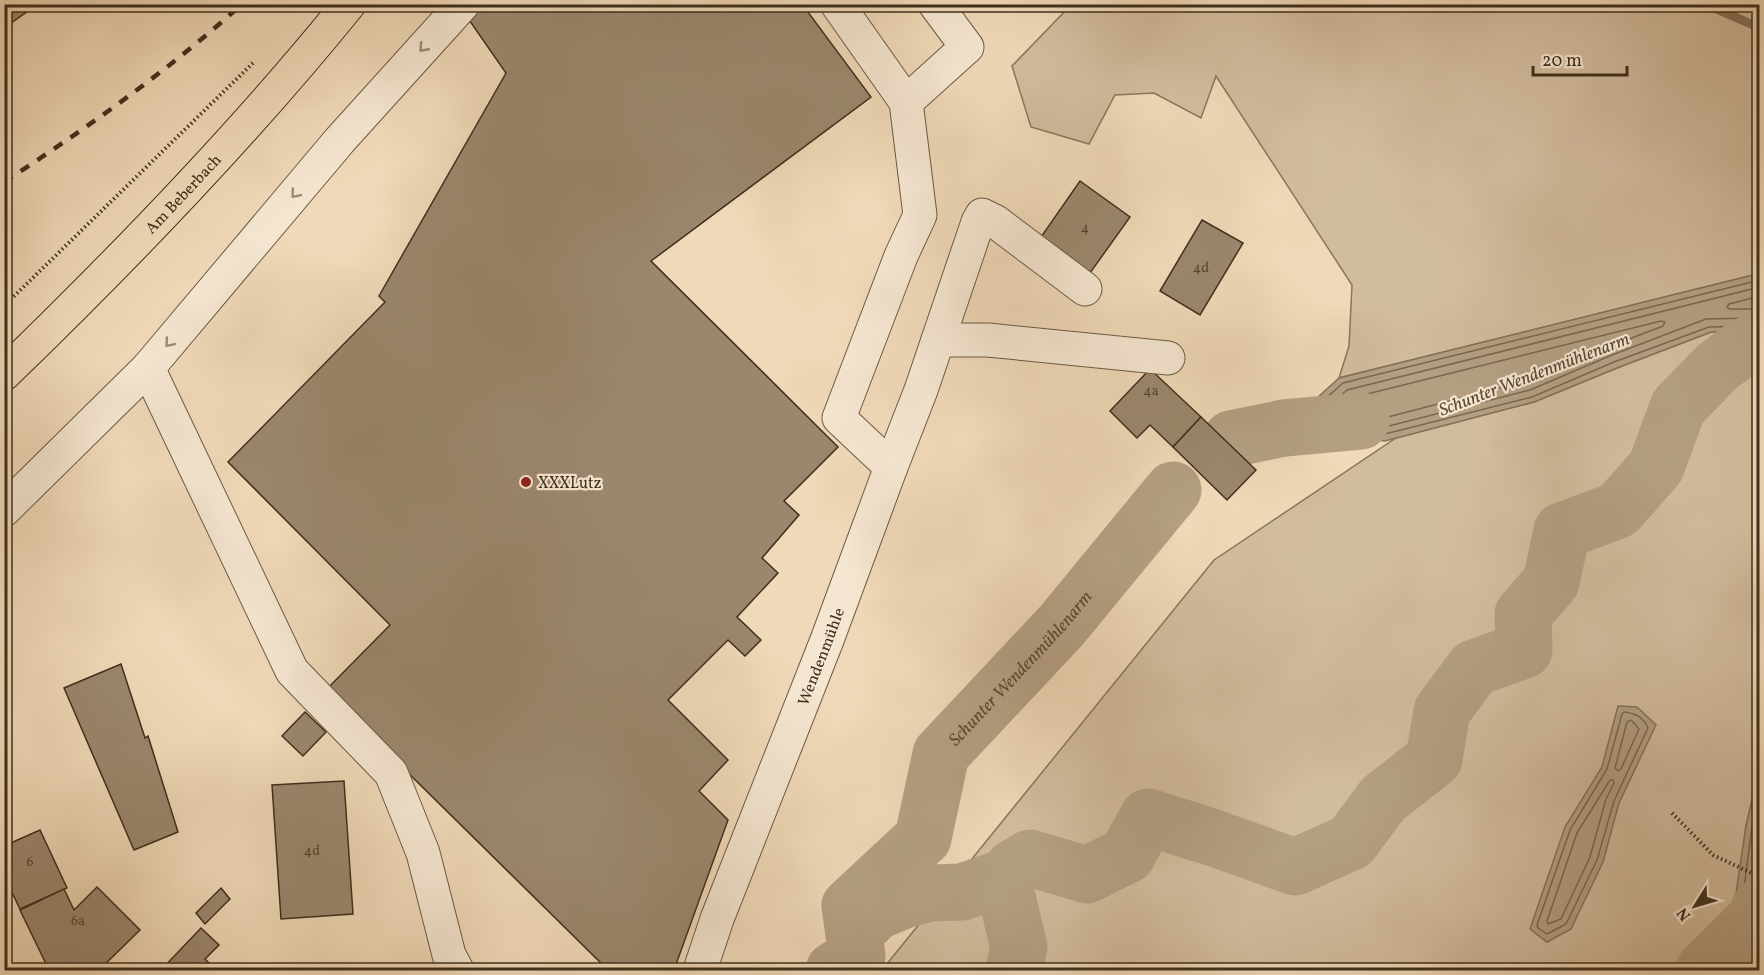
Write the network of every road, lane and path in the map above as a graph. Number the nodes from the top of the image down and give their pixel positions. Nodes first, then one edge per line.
1 (349, 4) edge
2 (463, 4) edge
3 (837, 4) edge
4 (935, 4) edge
5 (256, 60) dead end
6 (906, 102) junction
7 (1085, 289) dead end
8 (4, 306) edge
9 (938, 340) junction
10 (1168, 358) dead end
11 (148, 368) junction
12 (4, 374) edge
13 (891, 467) junction
14 (4, 510) edge
15 (1672, 813) dead end
16 (1760, 877) edge
17 (457, 970) edge
18 (700, 970) edge

1 - 12 main road, Am Beberbach
2 -> 11 street
3 - 6 street
4 - 6 street
5 - 8 path
6 - 13 street
7 - 9 street, Wendenmühle
9 - 10 street
9 - 13 street, Wendenmühle
11 - 14 street
11 - 17 street
13 - 18 street, Wendenmühle
15 - 16 path

